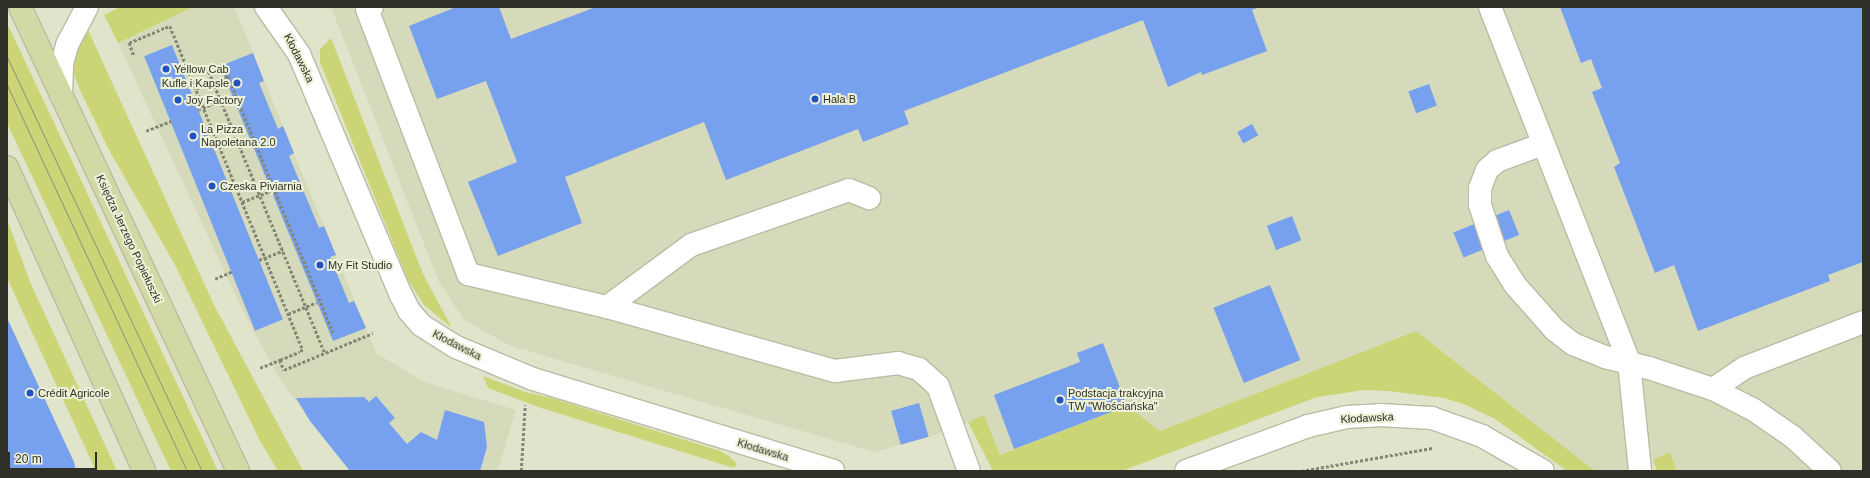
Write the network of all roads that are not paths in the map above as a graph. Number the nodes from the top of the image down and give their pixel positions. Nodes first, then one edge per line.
1 (20, 7) edge
2 (87, 7) edge
3 (266, 7) edge
4 (372, 7) edge
5 (1490, 7) edge
6 (61, 95) junction
7 (1543, 144) junction
8 (7, 167) edge
9 (869, 198) dead end
10 (606, 307) junction
11 (1863, 322) edge
12 (1629, 362) junction
13 (1713, 389) junction
14 (144, 471) edge
15 (238, 471) edge
16 (833, 471) edge
17 (969, 471) edge
18 (1186, 471) edge
19 (1543, 471) edge
20 (1640, 471) edge
21 (1830, 471) edge

1 - 6 main road, Księdza Jerzego Popiełuszki
2 - 6 street
3 - 16 street, Kłodawska
4 - 10 street
5 - 7 street
6 - 15 main road, Księdza Jerzego Popiełuszki
7 - 12 street
7 - 12 street
8 - 14 main road
9 - 10 street
10 - 17 street
11 - 13 street
12 - 13 street
12 - 20 street
13 - 21 street
18 - 19 street, Kłodawska

